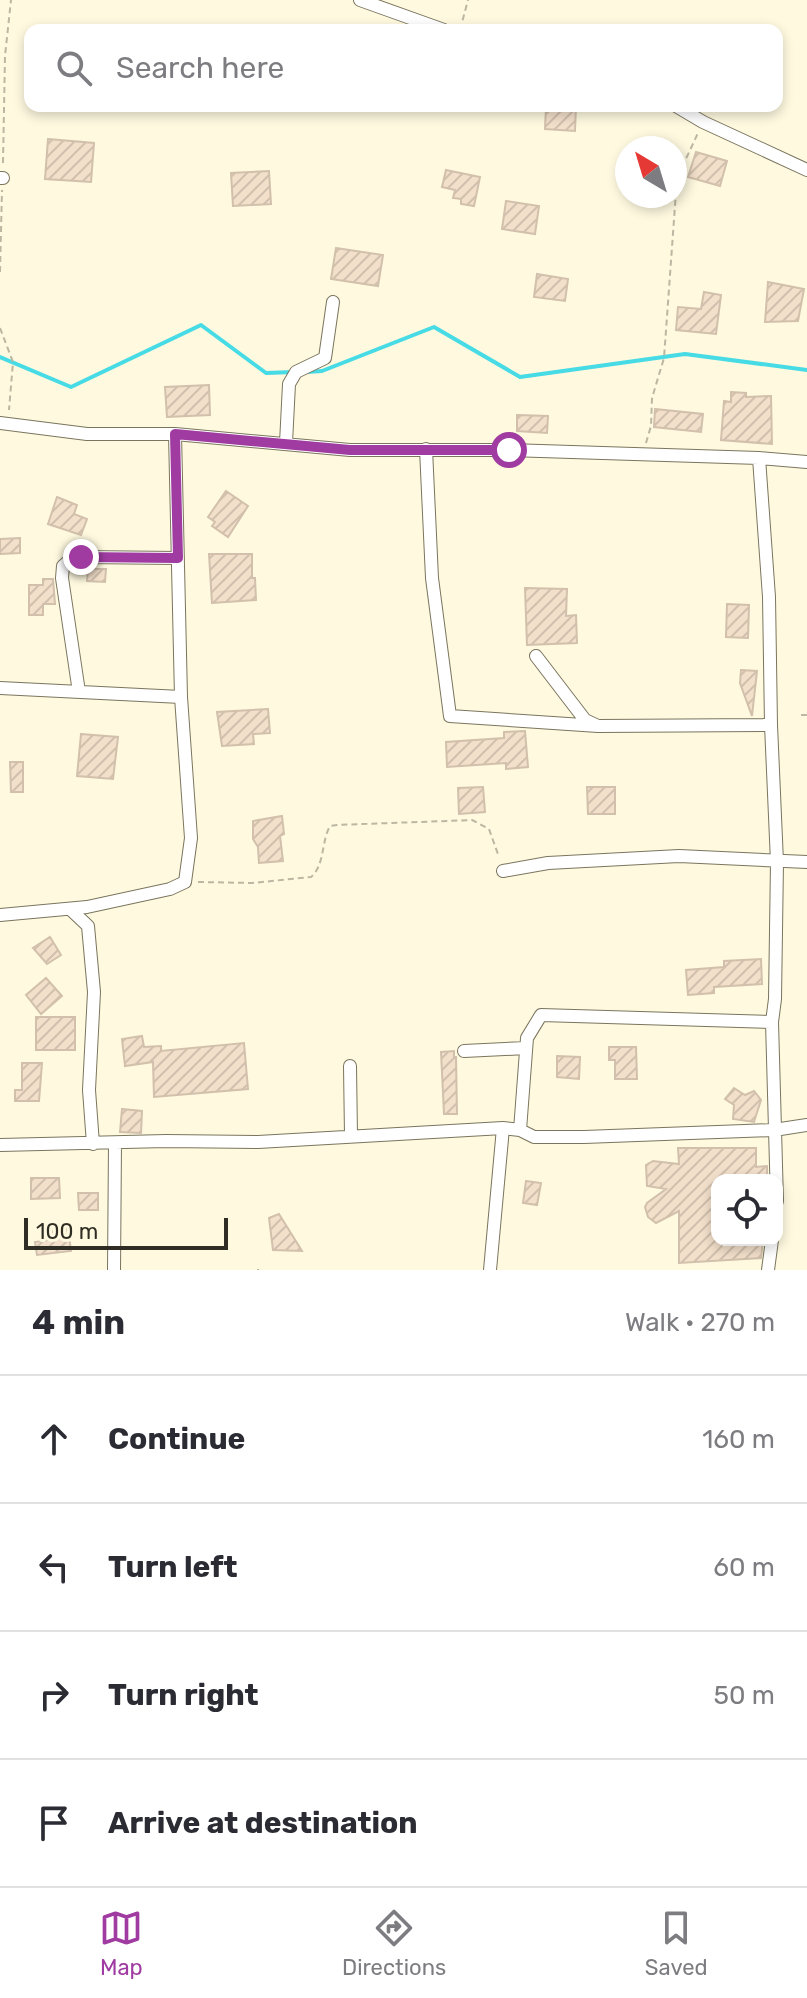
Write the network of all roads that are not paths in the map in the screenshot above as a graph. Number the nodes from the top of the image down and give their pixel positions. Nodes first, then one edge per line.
1 (360, 0) edge
2 (427, 24) edge
3 (686, 112) edge
4 (807, 170) edge
5 (333, 302) dead end
6 (4, 423) edge
7 (175, 434) junction
8 (286, 443) junction
9 (426, 449) junction
10 (759, 458) junction
11 (807, 462) edge
12 (178, 558) junction
13 (536, 656) dead end
14 (0, 688) edge
15 (79, 692) junction
16 (181, 697) junction
17 (771, 725) junction
18 (598, 726) junction
19 (777, 862) junction
20 (807, 862) edge
21 (503, 871) road end
22 (101, 903) junction
23 (70, 909) junction
24 (0, 915) edge
25 (88, 926) junction
26 (772, 1022) junction
27 (526, 1048) junction
28 (464, 1051) dead end
29 (350, 1066) dead end
30 (807, 1125) edge
31 (503, 1128) junction
32 (520, 1130) junction
33 (774, 1130) junction
34 (351, 1136) junction
35 (93, 1144) junction
36 (115, 1144) junction
37 (0, 1145) edge
38 (776, 1174) edge
39 (771, 1246) edge
40 (114, 1270) edge
41 (490, 1270) edge
42 (768, 1270) edge

1 - 2 street
3 - 4 street
5 - 8 street
6 - 7 street
7 - 8 street
7 - 12 street
8 - 9 street
9 - 10 street
9 - 18 street
10 - 11 street
10 - 17 street
12 - 15 street
12 - 16 street
13 - 18 street
14 - 15 street
15 - 16 street
16 - 22 street
17 - 18 street
17 - 19 street
19 - 20 street
19 - 21 street
19 - 26 street
22 - 23 street
22 - 25 street
23 - 24 street
23 - 25 street
25 - 35 street
26 - 27 street
26 - 33 street
27 - 28 street
27 - 32 street
29 - 34 street
30 - 33 street
31 - 32 street
31 - 34 street
31 - 41 street
32 - 33 street
33 - 38 street
34 - 36 street
35 - 36 street
35 - 37 street
36 - 40 street
39 - 42 street

